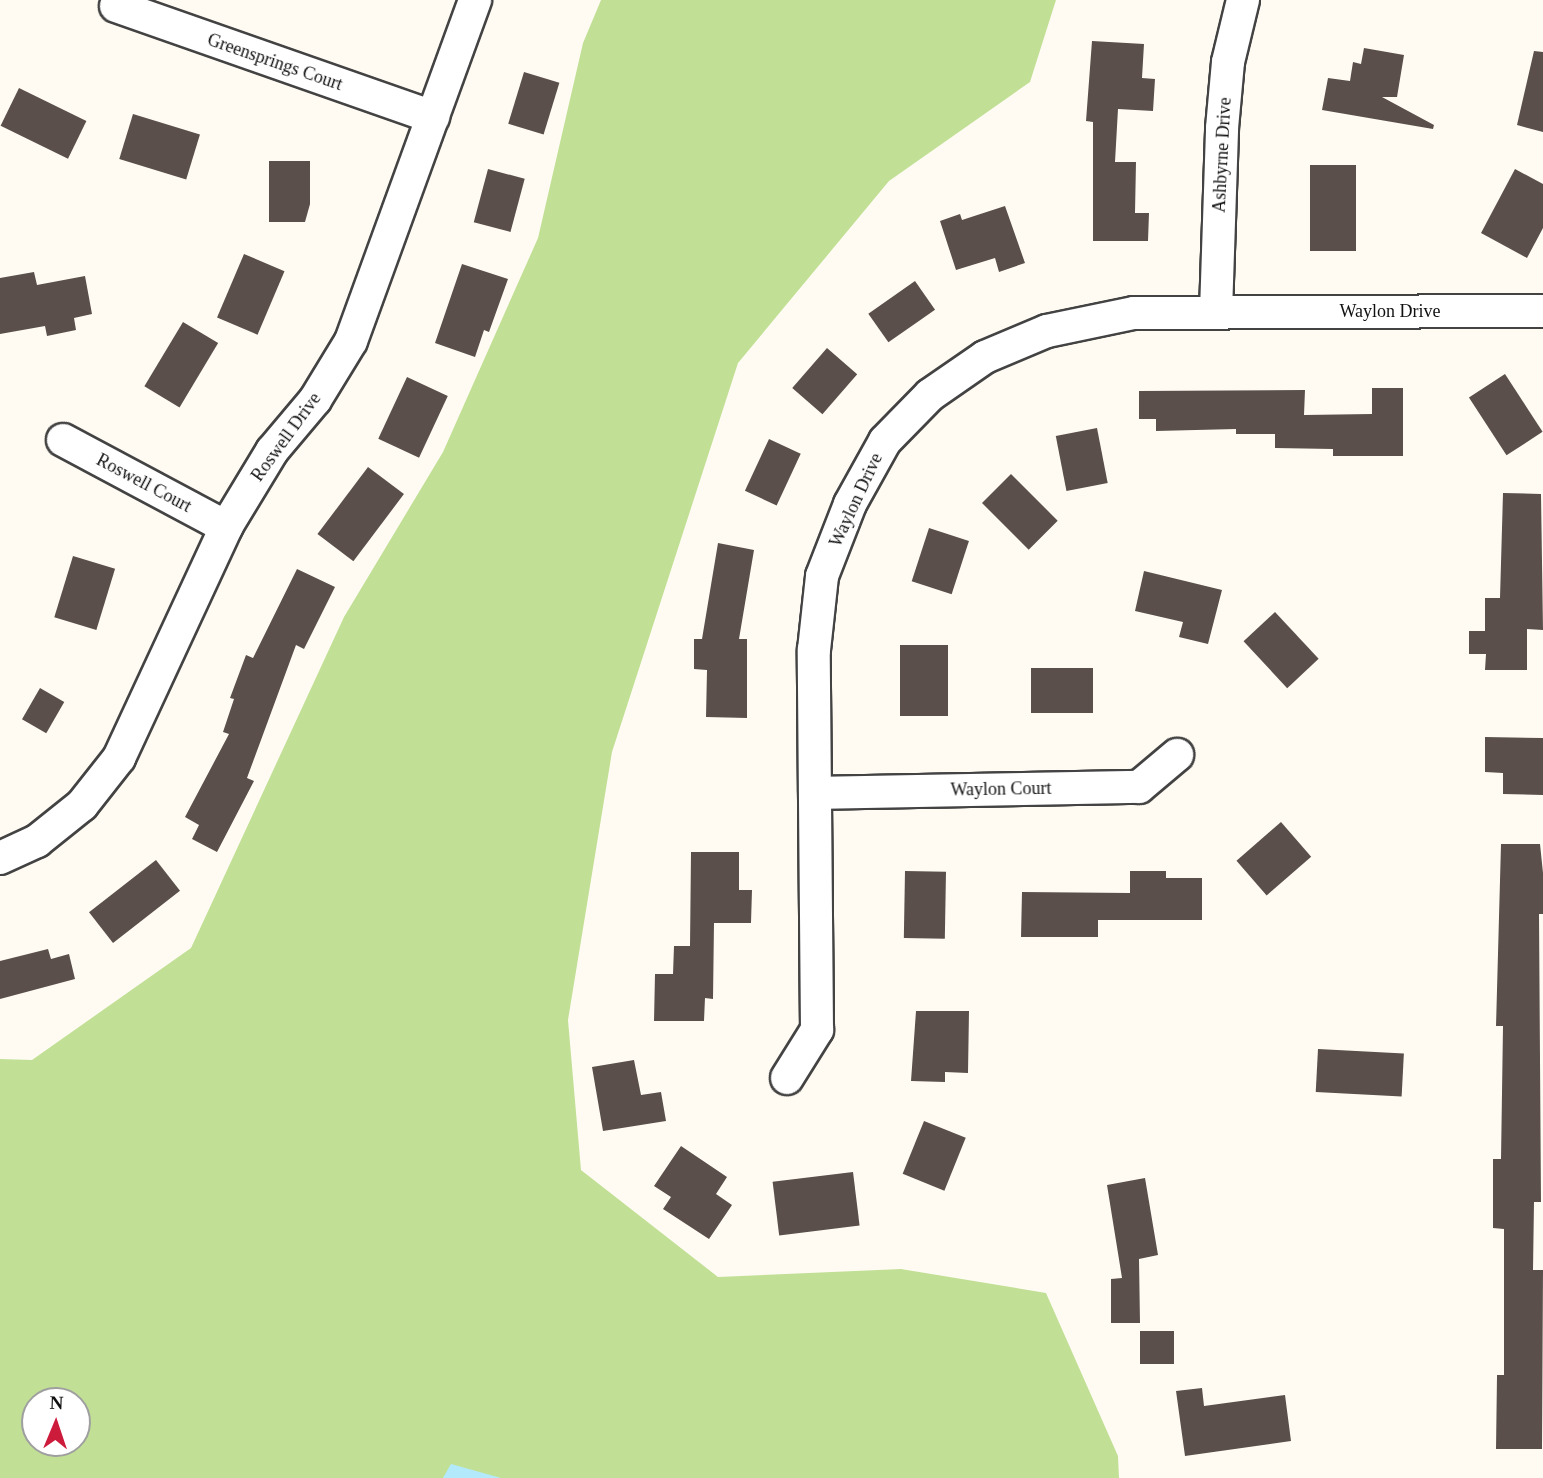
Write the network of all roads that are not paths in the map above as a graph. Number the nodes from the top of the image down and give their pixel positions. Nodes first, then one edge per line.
1 (475, 0) edge
2 (1243, 0) edge
3 (117, 6) dead end
4 (433, 117) junction
5 (1543, 311) edge
6 (1216, 312) junction
7 (63, 440) dead end
8 (226, 527) junction
9 (1177, 755) dead end
10 (815, 793) junction
11 (0, 859) edge
12 (787, 1078) dead end

1 - 4 street, Roswell Drive
2 - 6 street, Ashbyrne Drive
3 - 4 street, Greensprings Court
4 - 8 street, Roswell Drive
5 - 6 street, Waylon Drive
6 - 10 street, Waylon Drive
7 - 8 street, Roswell Court
8 - 11 street, Roswell Drive
9 - 10 street, Waylon Court
10 - 12 street, Waylon Drive

